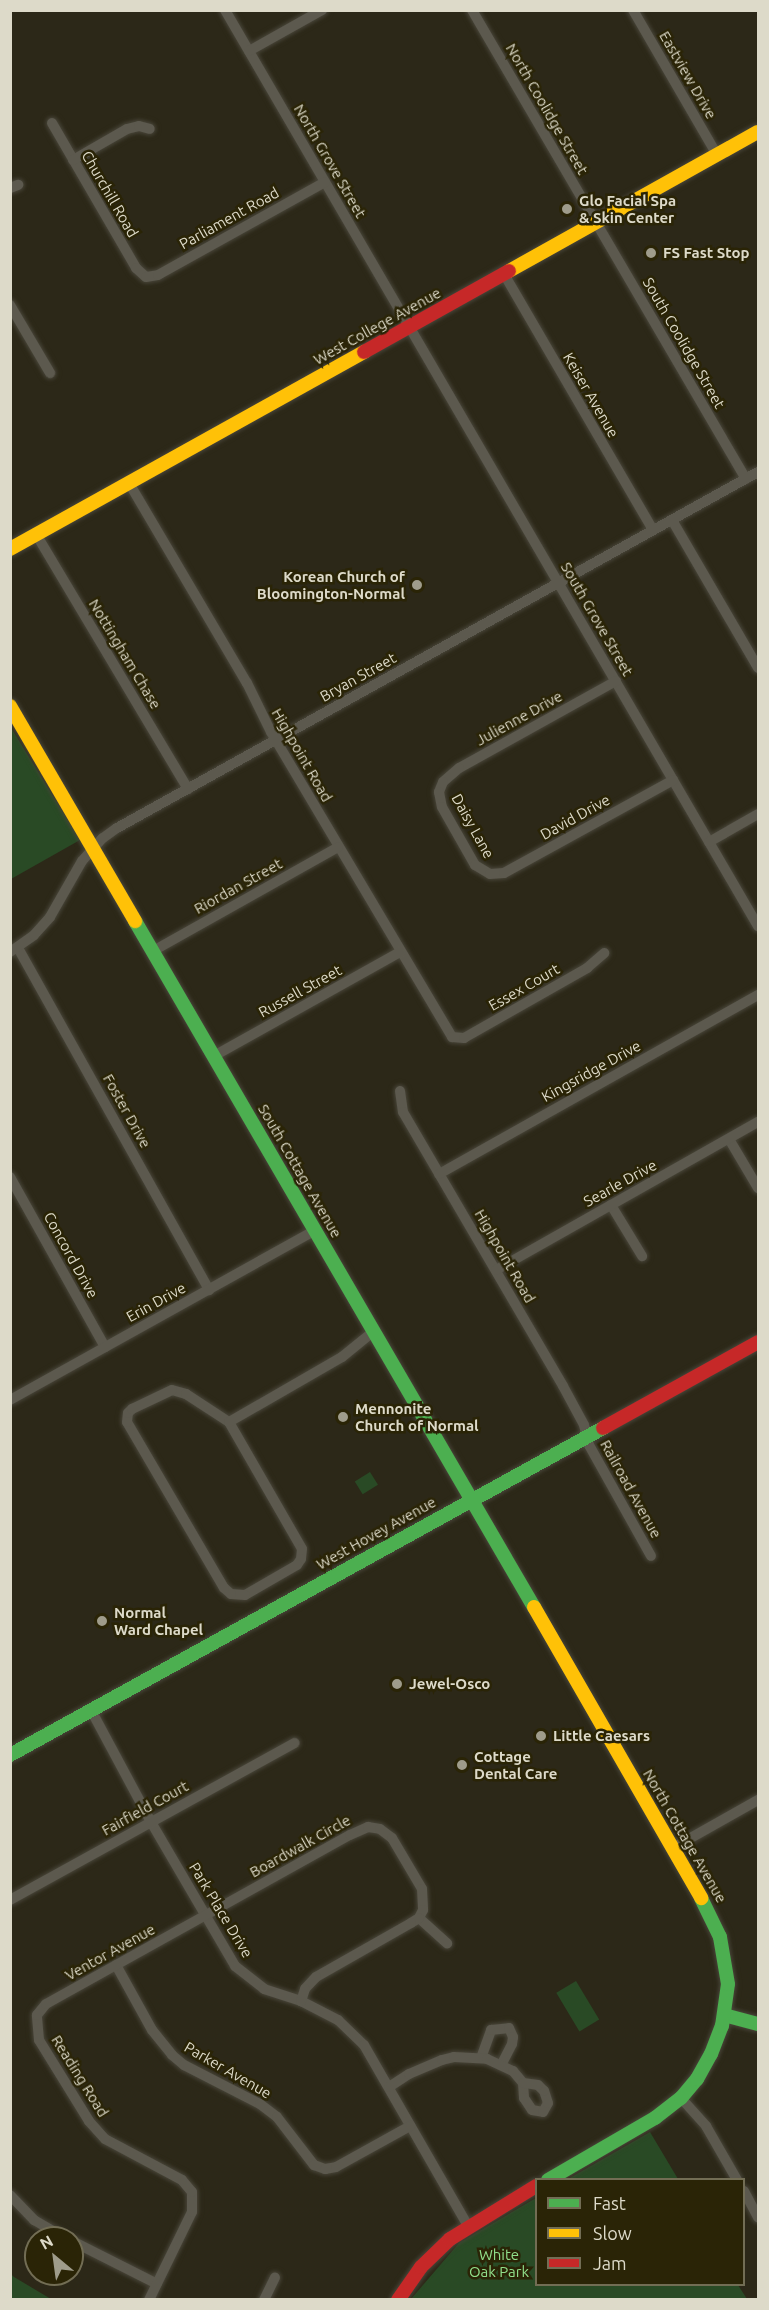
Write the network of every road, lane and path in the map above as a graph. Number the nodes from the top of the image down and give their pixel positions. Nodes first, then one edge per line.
1 (225, 10) edge
2 (322, 10) edge
3 (472, 10) edge
4 (633, 10) edge
5 (249, 51) junction
6 (52, 123) dead end
7 (150, 129) dead end
8 (759, 132) edge
9 (717, 155) junction
10 (73, 160) junction
11 (325, 182) junction
12 (596, 223) junction
13 (504, 274) junction
14 (146, 277) joint
15 (10, 305) edge
16 (408, 327) junction
17 (50, 373) dead end
18 (759, 472) edge
19 (746, 479) junction
20 (129, 483) junction
21 (672, 520) junction
22 (653, 530) junction
23 (36, 534) junction
24 (10, 549) edge
25 (558, 583) junction
26 (759, 668) edge
27 (616, 681) junction
28 (10, 706) edge
29 (276, 740) junction
30 (673, 780) junction
31 (441, 787) joint
32 (188, 789) junction
33 (759, 814) edge
34 (709, 842) junction
35 (338, 847) junction
36 (93, 849) junction
37 (489, 874) joint
38 (759, 926) edge
39 (14, 950) edge
40 (153, 951) junction
41 (400, 952) junction
42 (604, 953) dead end
43 (759, 995) edge
44 (454, 1038) joint
45 (214, 1056) junction
46 (400, 1091) dead end
47 (759, 1122) edge
48 (729, 1138) junction
49 (440, 1174) junction
50 (10, 1177) edge
51 (759, 1188) edge
52 (611, 1205) junction
53 (315, 1230) junction
54 (642, 1256) dead end
55 (496, 1270) junction
56 (210, 1290) junction
57 (374, 1331) junction
58 (759, 1342) edge
59 (105, 1347) junction
60 (10, 1400) edge
61 (230, 1422) junction
62 (587, 1436) junction
63 (472, 1499) junction
64 (651, 1556) dead end
65 (561, 1653) joint
66 (91, 1710) junction
67 (294, 1743) dead end
68 (10, 1755) edge
69 (759, 1800) edge
70 (151, 1822) junction
71 (673, 1848) junction
72 (10, 1900) edge
73 (205, 1916) junction
74 (418, 1918) junction
75 (447, 1943) dead end
76 (116, 1965) junction
77 (301, 2001) junction
78 (724, 2015) junction
79 (36, 2020) joint
80 (759, 2024) edge
81 (481, 2058) junction
82 (502, 2064) junction
83 (523, 2083) dead end
84 (389, 2087) junction
85 (681, 2098) junction
86 (410, 2126) junction
87 (551, 2178) edge
88 (736, 2178) edge
89 (535, 2187) edge
90 (745, 2193) edge
91 (10, 2195) edge
92 (759, 2217) edge
93 (44, 2226) edge
94 (468, 2226) junction
95 (84, 2247) edge
96 (275, 2277) dead end
97 (157, 2284) junction
98 (149, 2300) edge
99 (264, 2300) edge
100 (398, 2300) edge

1 - 5 street, North Grove Street
2 - 5 street
3 - 12 street, North Coolidge Street
4 - 9 street, Eastview Drive
5 - 11 street, North Grove Street
6 - 10 street, Churchill Road
7 - 10 street
8 - 9 main road, West College Avenue
9 - 12 main road, West College Avenue
10 - 14 street, Churchill Road
11 - 14 street, Parliament Road
11 - 16 street, North Grove Street
12 - 13 main road, West College Avenue
12 - 19 street, South Coolidge Street
13 - 16 main road, West College Avenue
13 - 22 street, Keiser Avenue
15 - 17 street
16 - 20 main road, West College Avenue
16 - 25 street, South Grove Street
18 - 19 street, Bryan Street
19 - 21 street, Bryan Street
20 - 23 main road, West College Avenue
20 - 29 street, Highpoint Road
21 - 22 street, Bryan Street
21 - 26 street
22 - 25 street, Bryan Street
23 - 24 main road, West College Avenue
23 - 32 street, Nottingham Chase
25 - 27 street, South Grove Street
25 - 29 street, Bryan Street
27 - 30 street, South Grove Street
27 - 31 street, Julienne Drive
28 - 36 main road, South Cottage Avenue
29 - 32 street, Bryan Street
29 - 35 street, Highpoint Road
30 - 34 street, South Grove Street
30 - 37 street, David Drive
31 - 37 street, Daisy Lane
32 - 36 street, Bryan Street
33 - 34 street
34 - 38 street, South Grove Street
35 - 40 street, Riordan Street
35 - 41 street, Highpoint Road
36 - 39 street, Bryan Street
36 - 40 main road, South Cottage Avenue
39 - 56 street, Foster Drive
40 - 45 main road, South Cottage Avenue
41 - 44 street, Highpoint Road
41 - 45 street, Russell Street
42 - 44 street, Essex Court
43 - 49 street, Kingsridge Drive
45 - 53 main road, South Cottage Avenue
46 - 49 street, Highpoint Road
47 - 48 street, Searle Drive
48 - 51 street
48 - 52 street, Searle Drive
49 - 55 street, Highpoint Road
50 - 59 street, Concord Drive
52 - 54 street
52 - 55 street, Searle Drive
53 - 56 street, Erin Drive
53 - 57 main road, South Cottage Avenue
55 - 62 street, Highpoint Road
56 - 59 street, Erin Drive
57 - 61 street
57 - 63 main road, South Cottage Avenue
58 - 62 main road, West Hovey Avenue
59 - 60 street, Erin Drive
61 - 61 street
62 - 63 main road, West Hovey Avenue
62 - 64 street, Railroad Avenue
63 - 65 main road, South Cottage Avenue
63 - 66 main road, West Hovey Avenue
65 - 71 main road, North Cottage Avenue
66 - 68 main road, West Hovey Avenue
66 - 70 street, Park Place Drive
67 - 70 street, Fairfield Court
69 - 71 street
70 - 72 street, Fairfield Court
70 - 73 street, Park Place Drive
71 - 78 main road, North Cottage Avenue
73 - 74 street, Boardwalk Circle
73 - 76 street, Ventor Avenue
73 - 77 street, Park Place Drive
74 - 75 street
74 - 77 street
76 - 79 street, Ventor Avenue
76 - 86 street, Parker Avenue
77 - 84 street, Park Place Drive
78 - 80 main road
78 - 85 main road, North Cottage Avenue
79 - 97 street, Reading Road
81 - 82 street
81 - 82 street
81 - 84 street
82 - 83 street
84 - 86 street, Park Place Drive
85 - 87 main road, North Cottage Avenue
85 - 88 street
86 - 94 street, Park Place Drive
89 - 94 main road
90 - 92 street
91 - 93 street
94 - 100 main road
95 - 97 street
96 - 99 street
97 - 98 street, Reading Road

